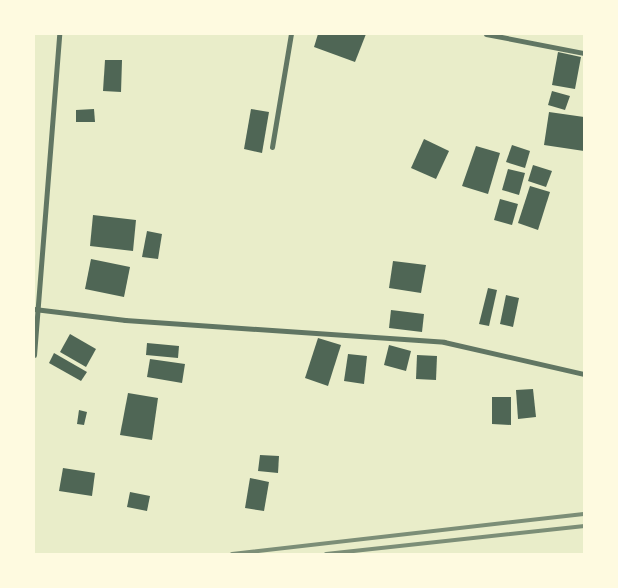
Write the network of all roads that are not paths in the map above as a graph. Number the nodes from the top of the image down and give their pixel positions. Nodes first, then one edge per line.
1 (59, 34) edge
2 (291, 34) edge
3 (486, 34) edge
4 (584, 53) edge
5 (272, 147) dead end
6 (36, 309) edge
7 (34, 355) edge
8 (584, 374) edge

1 - 6 street
2 - 5 street
3 - 4 street
6 - 7 street
6 - 8 street

